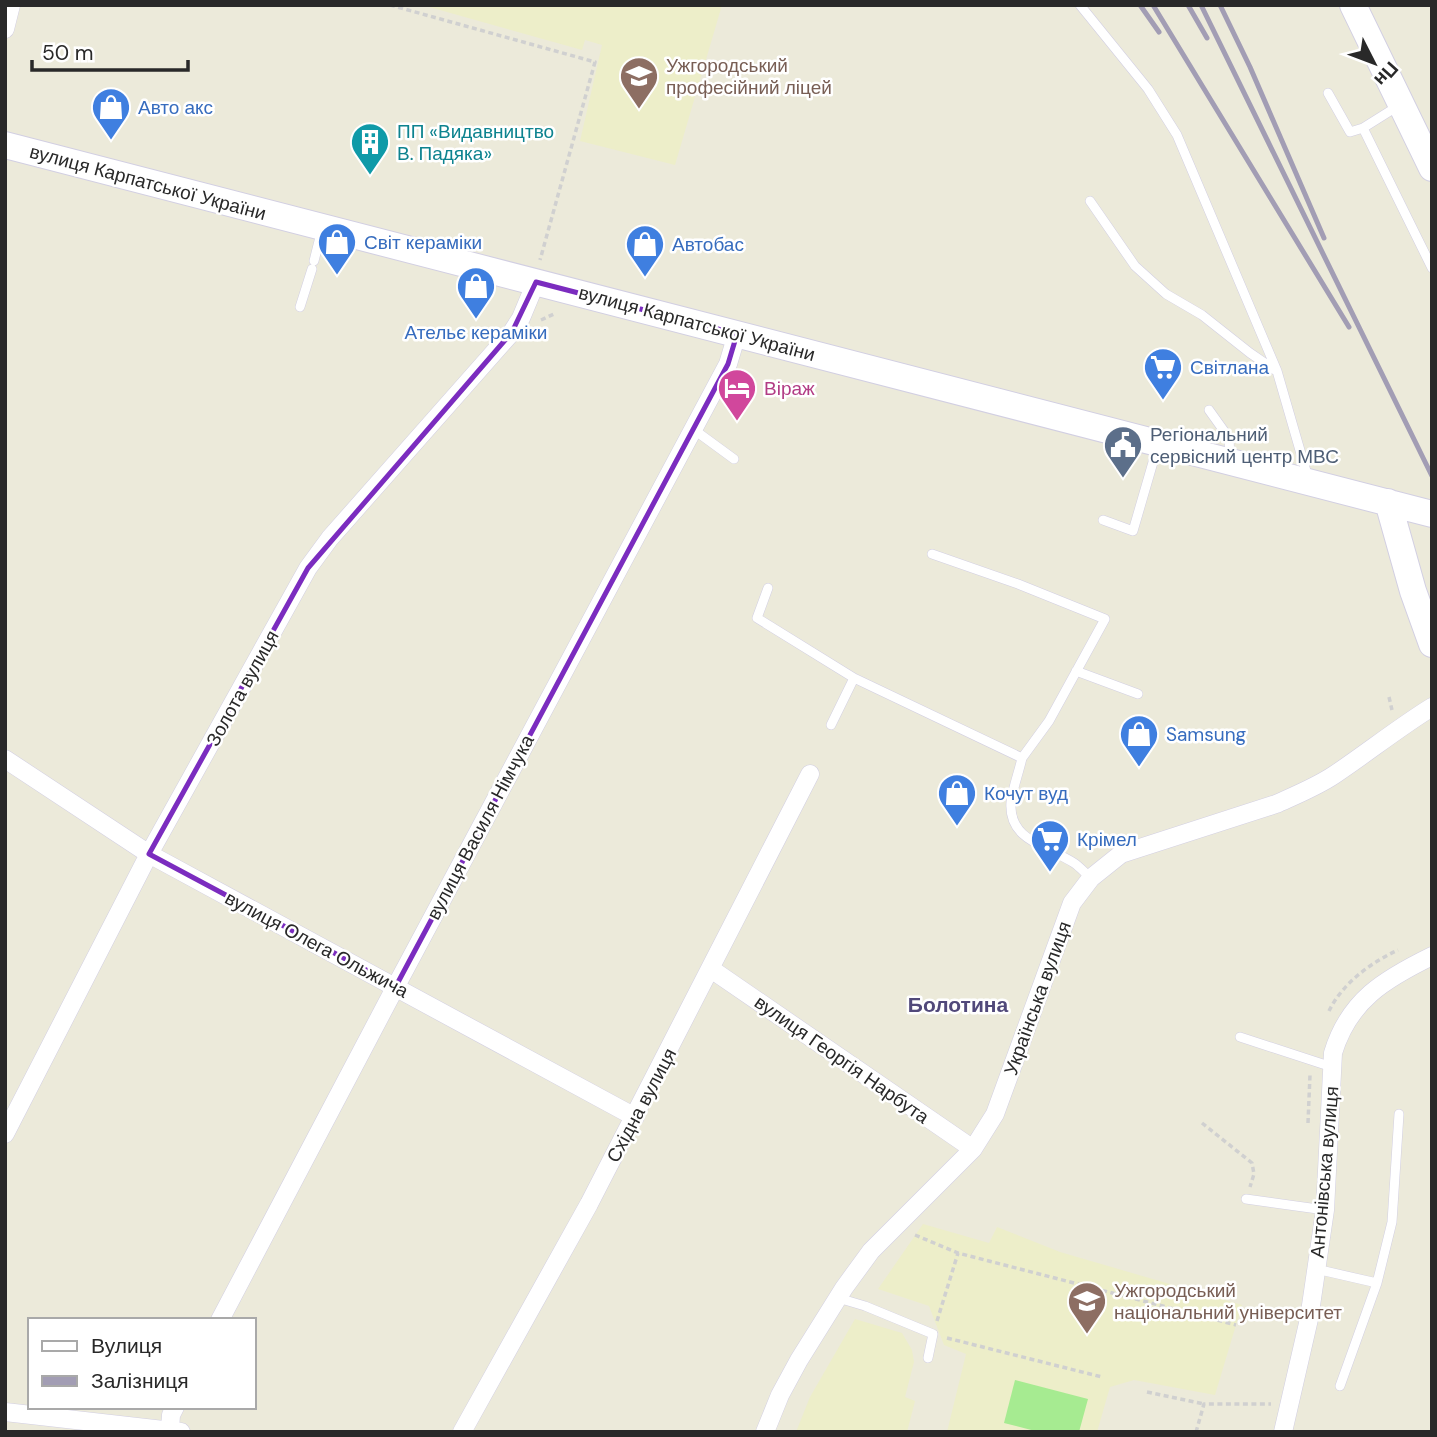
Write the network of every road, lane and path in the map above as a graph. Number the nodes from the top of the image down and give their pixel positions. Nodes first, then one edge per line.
1 (11, 5) edge
2 (390, 5) edge
3 (1080, 5) edge
4 (1353, 5) edge
5 (5, 29) edge
6 (1328, 93) dead end
7 (1401, 104) junction
8 (1363, 128) junction
9 (5, 145) edge
10 (1432, 168) edge
11 (1090, 201) dead end
12 (323, 227) junction
13 (1432, 268) edge
14 (538, 272) junction
15 (300, 307) dead end
16 (554, 314) dead end
17 (539, 322) dead end
18 (737, 334) junction
19 (1277, 371) junction
20 (1209, 410) dead end
21 (693, 429) junction
22 (1159, 443) junction
23 (734, 459) dead end
24 (1230, 462) junction
25 (1309, 481) junction
26 (1388, 502) junction
27 (1432, 514) edge
28 (1102, 520) dead end
29 (932, 554) dead end
30 (768, 588) dead end
31 (1432, 643) edge
32 (1076, 671) junction
33 (854, 678) junction
34 (1138, 694) dead end
35 (1432, 707) edge
36 (831, 725) dead end
37 (1022, 758) junction
38 (5, 760) edge
39 (810, 774) dead end
40 (149, 854) junction
41 (1091, 877) junction
42 (1432, 956) edge
43 (711, 969) junction
44 (396, 986) junction
45 (1240, 1037) dead end
46 (1332, 1067) junction
47 (1399, 1114) dead end
48 (635, 1117) junction
49 (1202, 1123) dead end
50 (5, 1134) edge
51 (973, 1149) junction
52 (1246, 1199) joint
53 (1325, 1210) junction
54 (899, 1223) junction
55 (958, 1253) junction
56 (1316, 1269) junction
57 (1377, 1283) junction
58 (838, 1298) junction
59 (221, 1318) edge
60 (1236, 1325) dead end
61 (933, 1334) junction
62 (928, 1358) dead end
63 (1102, 1377) dead end
64 (1340, 1386) dead end
65 (1147, 1392) dead end
66 (1204, 1404) junction
67 (1267, 1404) dead end
68 (174, 1409) edge
69 (5, 1412) edge
70 (175, 1431) edge
71 (462, 1432) edge
72 (765, 1432) edge
73 (1196, 1432) edge
74 (1283, 1432) edge

1 - 5 street
2 - 14 path
3 - 19 lane
4 - 7 main road
6 - 8 lane
7 - 8 lane
7 - 10 main road
8 - 13 lane
9 - 12 main road, вулиця Карпатської України
11 - 19 lane
12 - 14 main road, вулиця Карпатської України
12 - 15 lane
14 - 18 main road, вулиця Карпатської України
14 - 40 street, Золота вулиця
16 - 17 path
18 - 21 street, вулиця Василя Німчука
18 - 22 main road, вулиця Карпатської України
19 - 25 lane
20 - 24 lane
21 - 23 lane
21 - 44 street, вулиця Василя Німчука
22 - 24 main road, вулиця Карпатської України
22 - 28 lane
24 - 25 main road, вулиця Карпатської України
25 - 26 main road, вулиця Карпатської України
26 - 27 main road, вулиця Карпатської України
26 - 31 main road
29 - 32 lane
30 - 33 lane
32 - 34 lane
32 - 37 lane
33 - 36 lane
33 - 37 lane
35 - 41 street, Українська вулиця
37 - 41 lane
38 - 40 street, вулиця Олега Ольжича
39 - 43 street, Східна вулиця
40 - 44 street, вулиця Олега Ольжича
40 - 50 street, Золота вулиця
41 - 51 street, Українська вулиця
42 - 46 street, Антонівська вулиця
43 - 48 street, Східна вулиця
43 - 51 street, вулиця Георгія Нарбута
44 - 48 street, вулиця Олега Ольжича
44 - 59 street, вулиця Василя Німчука
45 - 46 lane
46 - 53 street, Антонівська вулиця
47 - 57 lane
48 - 71 street, Східна вулиця
49 - 52 path
51 - 54 street, Українська вулиця
52 - 53 lane
53 - 56 street, Антонівська вулиця
54 - 55 path
54 - 58 street, Українська вулиця
55 - 60 path
55 - 61 path
56 - 57 lane
56 - 74 street, Антонівська вулиця
57 - 64 lane
58 - 61 lane
58 - 72 street, Українська вулиця
61 - 62 lane
61 - 63 path
65 - 66 path
66 - 67 path
66 - 73 path
68 - 70 street
69 - 70 street

